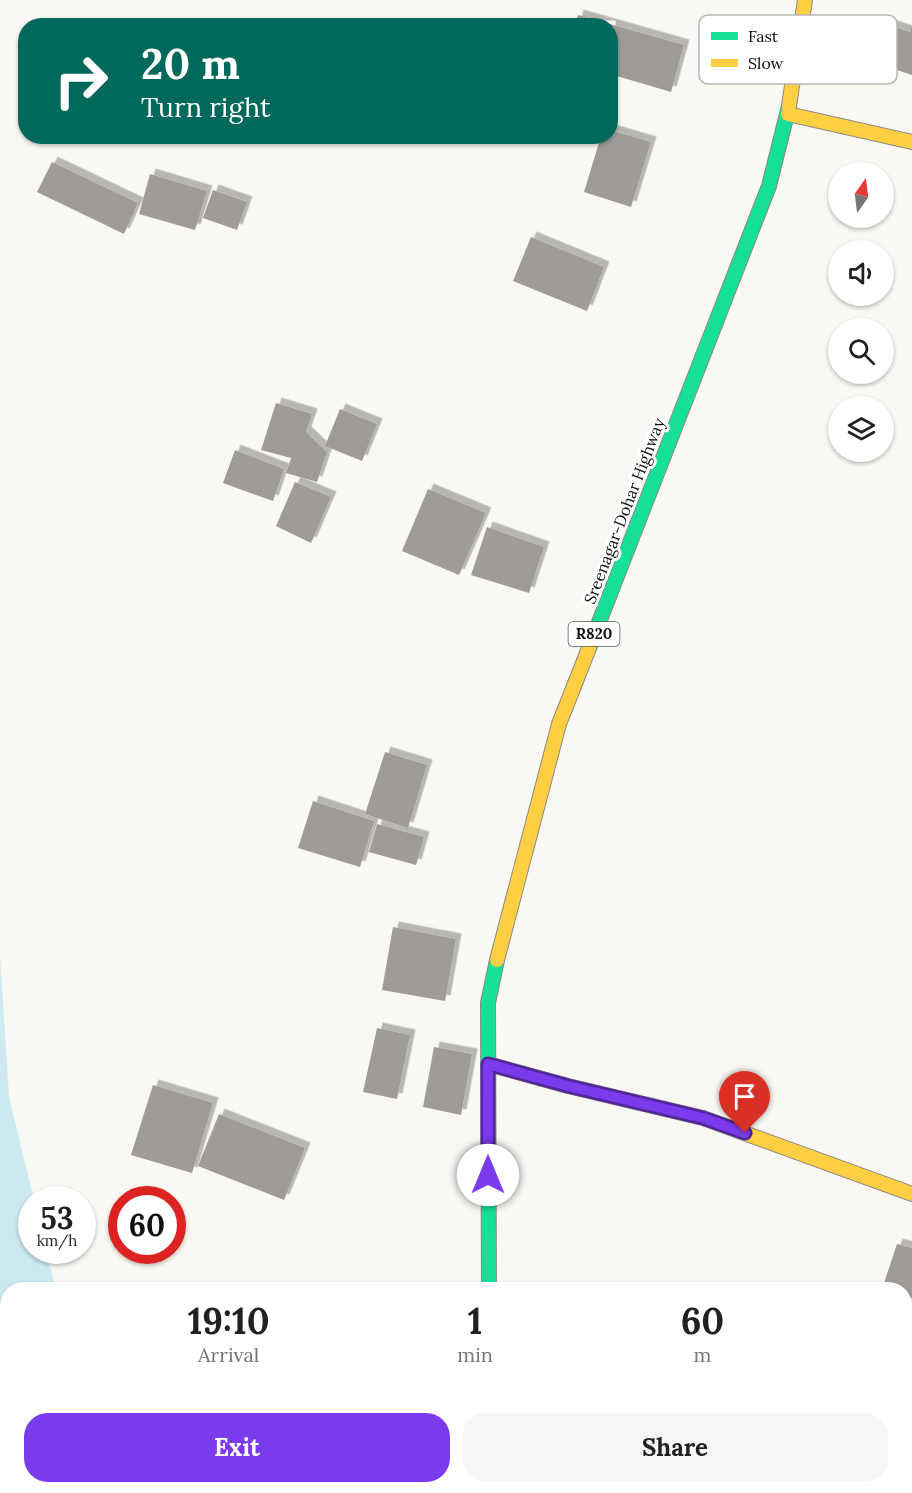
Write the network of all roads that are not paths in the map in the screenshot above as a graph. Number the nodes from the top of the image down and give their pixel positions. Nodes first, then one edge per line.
1 (805, 0) edge
2 (803, 15) edge
3 (792, 84) edge
4 (788, 114) junction
5 (912, 142) edge
6 (488, 1064) junction
7 (912, 1194) edge
8 (489, 1282) edge

1 - 2 main road, Sreenagar-Dohar Highway / R820
3 - 4 main road, Sreenagar-Dohar Highway / R820
4 - 5 main road
4 - 6 main road, Sreenagar-Dohar Highway / R820
6 - 7 main road
6 - 8 main road, Sreenagar-Dohar Highway / R820

